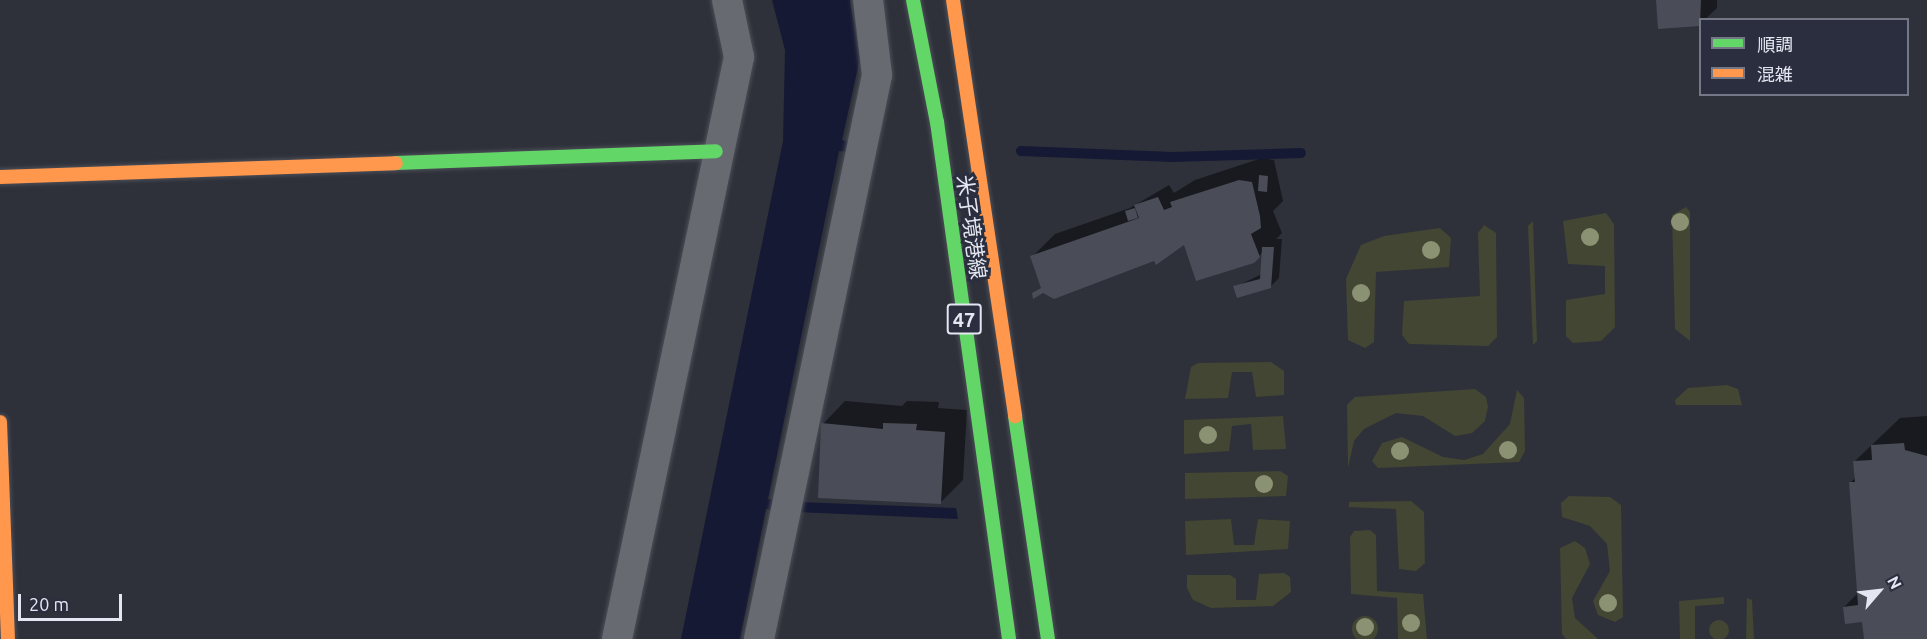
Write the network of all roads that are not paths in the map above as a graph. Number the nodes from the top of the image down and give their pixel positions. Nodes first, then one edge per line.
1 (727, 0) edge
2 (868, 0) edge
3 (915, 0) edge
4 (953, 0) edge
5 (716, 151) junction
6 (0, 177) edge
7 (0, 442) edge
8 (8, 639) edge
9 (617, 639) edge
10 (759, 639) edge
11 (1009, 639) edge
12 (1048, 639) edge

1 - 5 street
2 - 10 street
3 - 11 main road, 米子境港線 / 47
4 - 12 main road, 米子境港線 / 47
5 - 6 main road
5 - 9 street
7 - 8 main road

